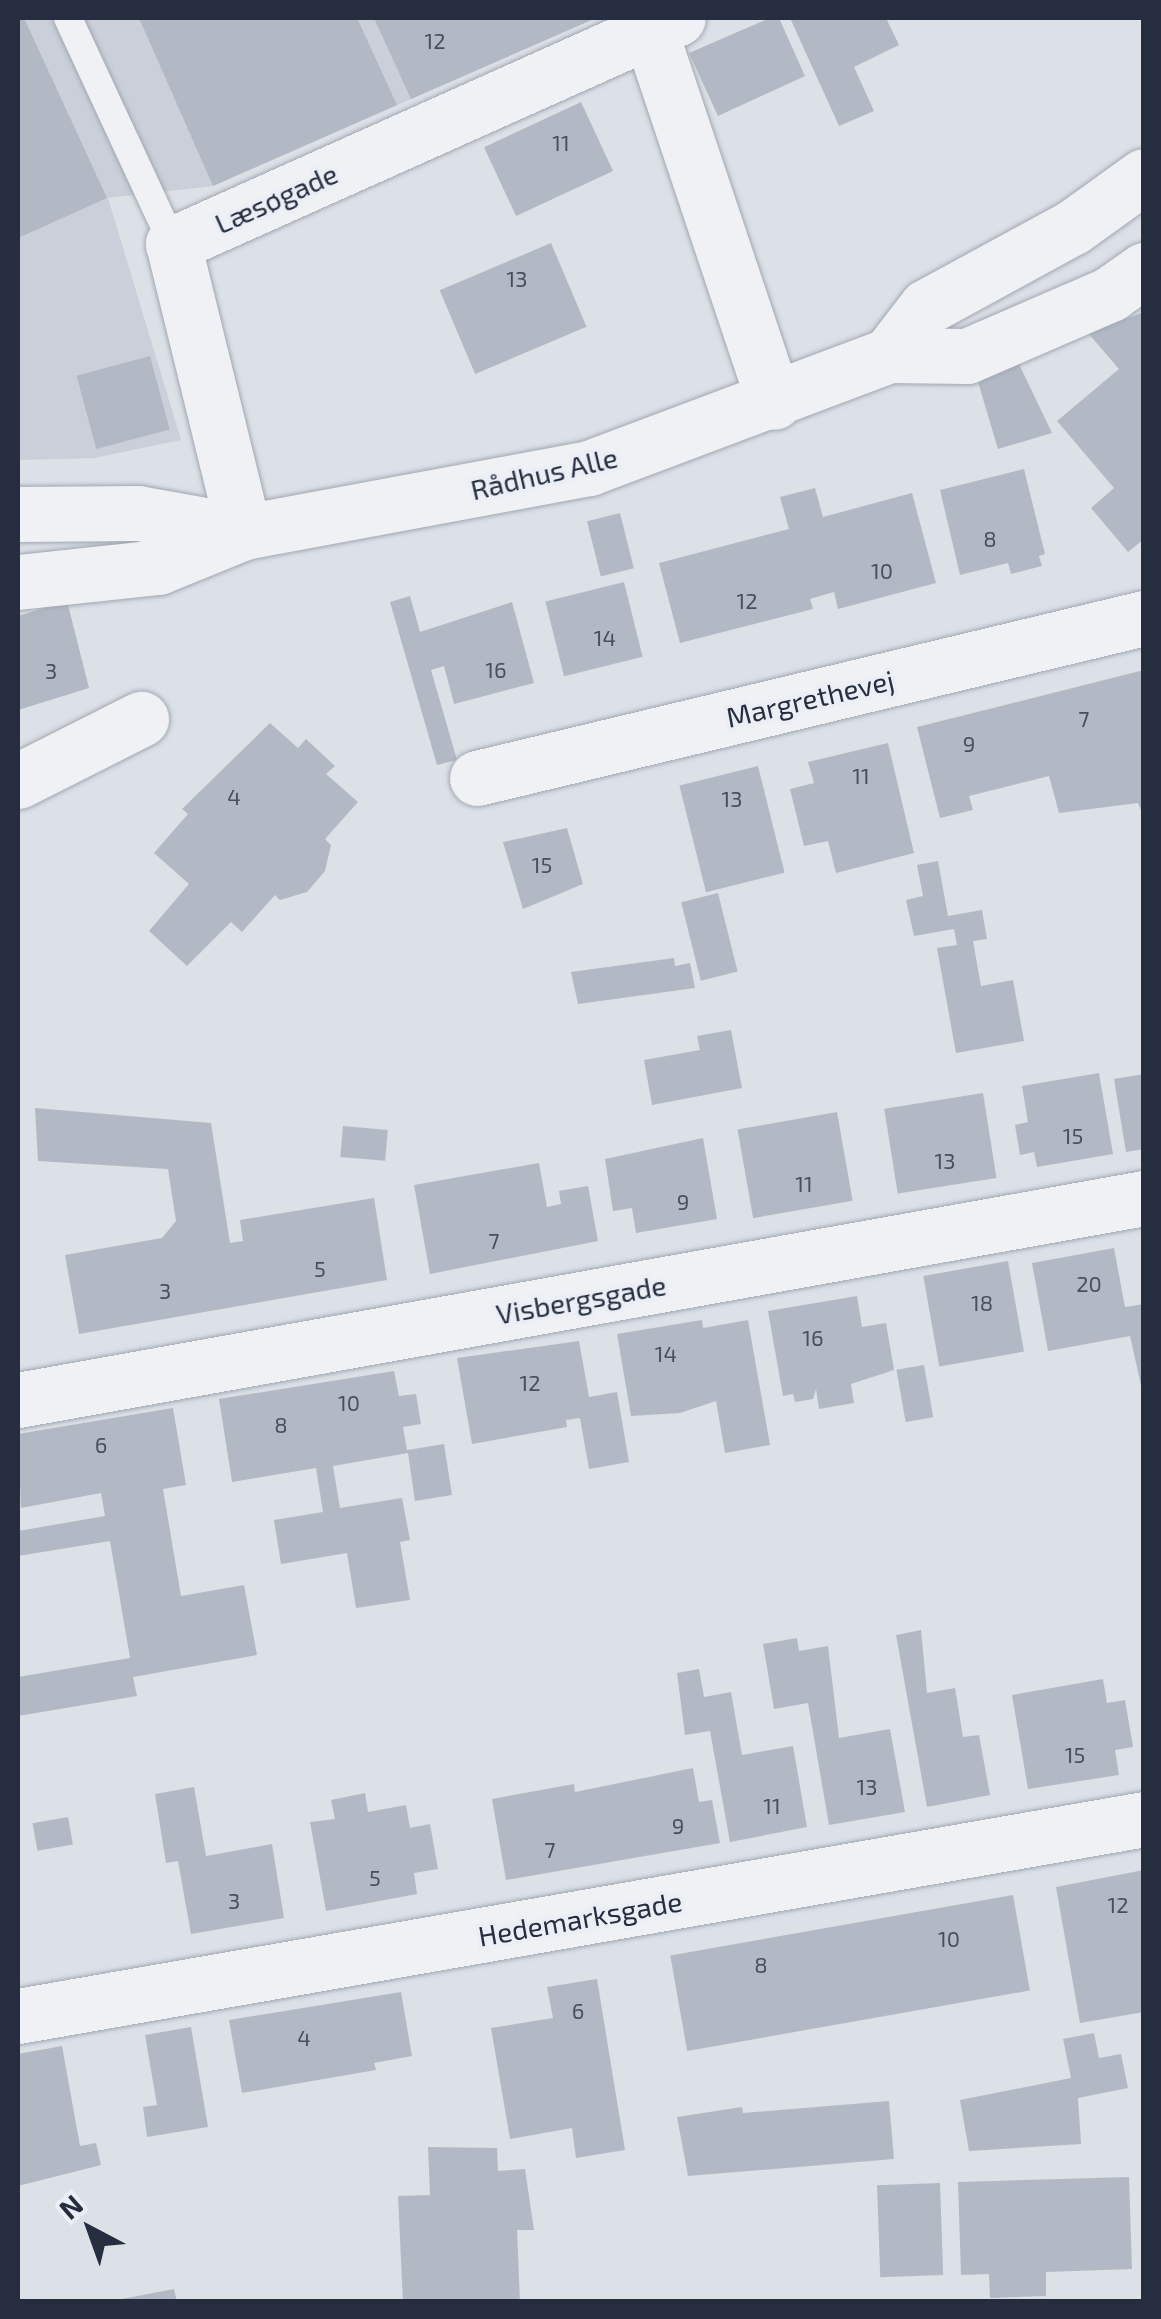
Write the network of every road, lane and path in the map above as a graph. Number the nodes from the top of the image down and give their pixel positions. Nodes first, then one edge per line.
1 (68, 18) edge
2 (658, 22) edge
3 (1144, 176) edge
4 (173, 244) junction
5 (1144, 270) edge
6 (889, 356) junction
7 (774, 402) junction
8 (18, 514) edge
9 (244, 532) junction
10 (18, 582) edge
11 (1144, 618) edge
12 (141, 719) dead end
13 (477, 778) dead end
14 (18, 781) edge
15 (1144, 1198) edge
16 (18, 1400) edge
17 (1144, 1820) edge
18 (18, 2016) edge

1 - 4 lane
2 - 4 street, Læsøgade
2 - 7 street, Læsøgade
3 - 6 street
4 - 9 street
5 - 6 street, Rådhus Alle
6 - 7 street, Rådhus Alle
7 - 9 street, Rådhus Alle
8 - 9 street, Rådhus Alle
9 - 10 street, Rådhus Alle
11 - 13 street, Margrethevej
12 - 14 street
15 - 16 street, Visbergsgade
17 - 18 street, Hedemarksgade

